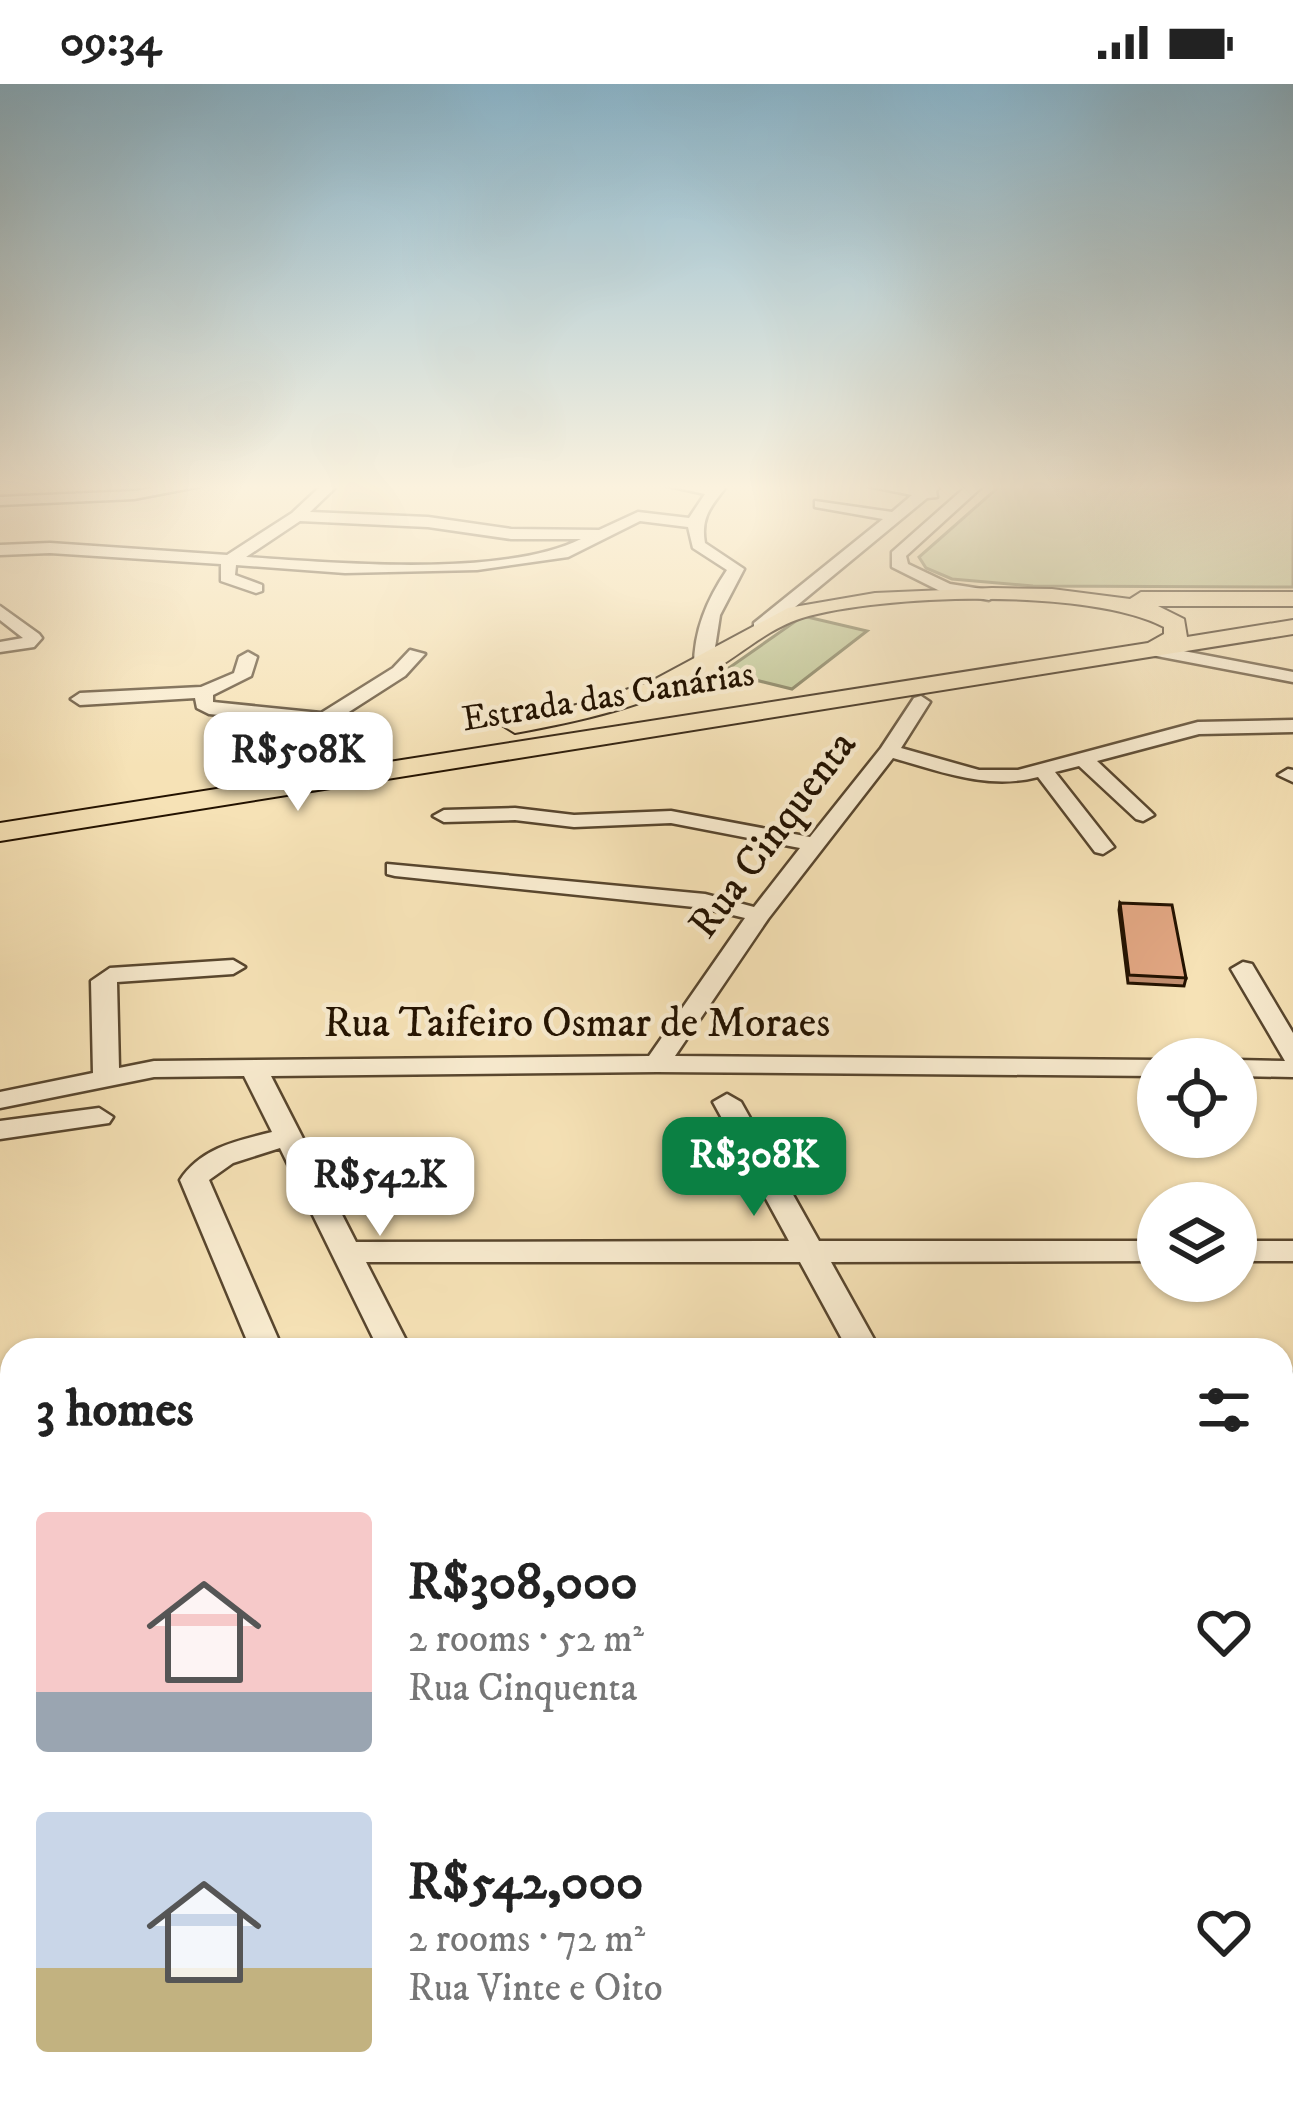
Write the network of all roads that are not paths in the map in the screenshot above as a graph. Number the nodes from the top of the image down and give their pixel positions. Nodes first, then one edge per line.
1 (228, 578) edge
2 (729, 578) edge
3 (821, 578) edge
4 (926, 578) edge
5 (256, 588) dead end
6 (999, 596) junction
7 (1095, 599) junction
8 (1293, 599) edge
9 (0, 611) edge
10 (760, 627) junction
11 (1293, 627) edge
12 (6, 647) edge
13 (1152, 648) junction
14 (416, 654) dead end
15 (248, 658) dead end
16 (703, 667) junction
17 (1293, 677) edge
18 (204, 692) junction
19 (80, 699) dead end
20 (921, 702) dead end
21 (793, 704) junction
22 (323, 719) junction
23 (1293, 726) edge
24 (889, 751) junction
25 (1085, 761) junction
26 (262, 769) junction
27 (1043, 770) junction
28 (0, 811) edge
29 (1143, 815) dead end
30 (444, 816) dead end
31 (0, 832) edge
32 (812, 844) junction
33 (1103, 847) dead end
34 (395, 869) dead end
35 (759, 914) junction
36 (233, 968) dead end
37 (1243, 969) dead end
38 (691, 1019) junction
39 (1293, 1054) edge
40 (657, 1064) junction
41 (721, 1064) junction
42 (253, 1067) junction
43 (1137, 1068) edge
44 (1257, 1068) edge
45 (1293, 1069) edge
46 (106, 1075) junction
47 (0, 1100) edge
48 (727, 1102) dead end
49 (99, 1117) dead end
50 (0, 1130) edge
51 (291, 1136) junction
52 (1137, 1251) edge
53 (1257, 1251) edge
54 (1293, 1251) edge
55 (350, 1252) junction
56 (809, 1252) junction
57 (262, 1338) edge
58 (389, 1338) edge
59 (857, 1338) edge

1 - 5 street
2 - 16 street
3 - 10 street
4 - 6 street
6 - 7 main road, Estrada das Canárias
6 - 10 main road, Estrada das Canárias
7 - 8 main road
7 - 13 main road
9 - 12 street
10 - 16 main road, Estrada das Canárias
11 - 13 main road, Estrada das Canárias
13 - 17 street
13 - 21 main road, Estrada das Canárias
14 - 22 street
15 - 18 street
16 - 21 main road
16 - 26 main road, Estrada das Canárias
18 - 19 street
18 - 22 street
20 - 24 street, Rua Cinquenta
21 - 31 main road, Estrada das Canárias
22 - 26 street
23 - 25 street
24 - 27 street
24 - 32 street, Rua Cinquenta
25 - 27 street
25 - 29 street
26 - 28 main road, Estrada das Canárias
27 - 33 street
30 - 32 street
32 - 35 street, Rua Cinquenta
34 - 35 street
35 - 38 street, Rua Cinquenta
36 - 46 street
37 - 39 street
38 - 40 street, Rua Cinquenta
38 - 41 street
40 - 41 street, Rua Taifeiro Osmar de Moraes
40 - 42 street, Rua Taifeiro Osmar de Moraes
41 - 43 street, Rua Taifeiro Osmar de Moraes
42 - 46 street, Rua Taifeiro Osmar de Moraes
42 - 51 street
44 - 45 street
46 - 47 street, Rua Taifeiro Osmar de Moraes
48 - 56 street
49 - 50 street
51 - 55 street
51 - 57 street
52 - 56 street
53 - 54 street
55 - 56 street
55 - 58 street
56 - 59 street

